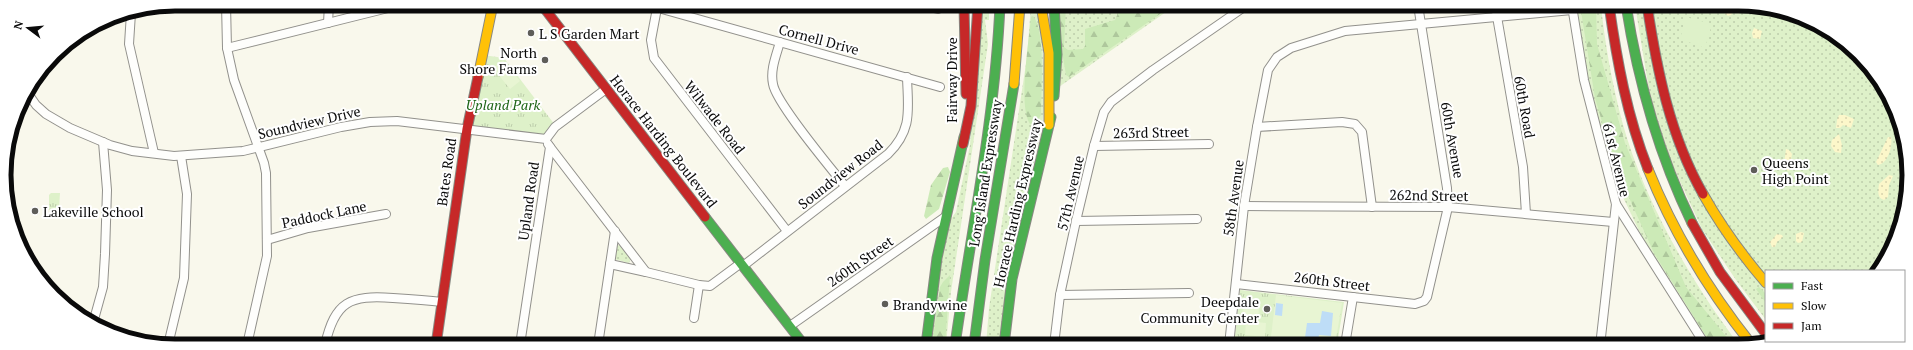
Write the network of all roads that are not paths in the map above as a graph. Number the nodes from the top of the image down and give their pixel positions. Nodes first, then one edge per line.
1 (226, 11) edge
2 (329, 11) edge
3 (376, 11) edge
4 (492, 11) edge
5 (546, 11) edge
6 (656, 11) edge
7 (668, 11) edge
8 (964, 11) edge
9 (978, 11) edge
10 (1000, 11) edge
11 (1020, 11) edge
12 (1042, 11) edge
13 (1054, 11) edge
14 (1238, 11) edge
15 (1419, 11) edge
16 (1496, 11) edge
17 (1547, 11) edge
18 (1572, 11) edge
19 (1610, 11) edge
20 (1627, 11) edge
21 (1648, 11) edge
22 (1497, 17) junction
23 (131, 18) edge
24 (328, 23) junction
25 (1420, 25) junction
26 (780, 42) junction
27 (227, 48) junction
28 (907, 77) junction
29 (940, 87) dead end
30 (606, 89) junction
31 (31, 97) edge
32 (1049, 125) junction
33 (1257, 127) junction
34 (467, 129) junction
35 (103, 142) junction
36 (548, 143) junction
37 (964, 144) junction
38 (1209, 144) dead end
39 (1094, 146) junction
40 (258, 147) junction
41 (154, 154) junction
42 (181, 156) junction
43 (845, 186) junction
44 (1616, 204) junction
45 (1244, 206) junction
46 (1372, 207) junction
47 (1448, 207) junction
48 (386, 214) dead end
49 (1526, 214) junction
50 (946, 217) junction
51 (1197, 219) dead end
52 (1076, 221) junction
53 (1613, 222) junction
54 (615, 231) junction
55 (786, 231) junction
56 (267, 240) junction
57 (610, 264) junction
58 (742, 264) junction
59 (646, 272) junction
60 (1765, 282) edge
61 (1236, 284) junction
62 (699, 285) junction
63 (1189, 293) dead end
64 (1060, 295) junction
65 (1715, 296) junction
66 (1353, 297) junction
67 (1424, 301) joint
68 (442, 302) junction
69 (95, 318) edge
70 (694, 318) dead end
71 (790, 326) junction
72 (1765, 333) edge
73 (169, 339) edge
74 (248, 339) edge
75 (327, 339) edge
76 (437, 339) edge
77 (521, 339) edge
78 (599, 339) edge
79 (800, 339) edge
80 (927, 339) edge
81 (956, 339) edge
82 (975, 339) edge
83 (1005, 339) edge
84 (1055, 339) edge
85 (1230, 339) edge
86 (1346, 339) edge
87 (1601, 339) edge
88 (1702, 339) edge
89 (1742, 339) edge
90 (1747, 339) edge

1 - 27 street
2 - 24 street
3 - 24 street
4 - 34 main road, Bates Road
5 - 30 main road, Horace Harding Boulevard
6 - 55 street, Wilwade Road
7 - 26 street, Cornell Drive
8 - 37 main road, Fairway Drive
9 - 37 main road
10 - 81 main road, Long Island Expressway
11 - 82 main road, Long Island Expressway
12 - 32 main road
13 - 32 main road, Horace Harding Expressway
14 - 39 street, 57th Avenue
15 - 25 street, 60th Avenue
16 - 22 street, 60th Road
17 - 22 street
18 - 44 street, 61st Avenue
19 - 65 main road
20 - 72 main road
21 - 60 main road
22 - 25 street
22 - 49 street, 60th Road
23 - 41 street
24 - 27 street
25 - 33 street, 58th Avenue
25 - 47 street, 60th Avenue
26 - 28 street, Cornell Drive
26 - 43 street
27 - 40 street
28 - 29 street, Cornell Drive
28 - 43 street, Soundview Road
30 - 36 street
30 - 58 main road, Horace Harding Boulevard
31 - 35 street, Soundview Drive
32 - 83 main road, Horace Harding Expressway
33 - 45 street, 58th Avenue
33 - 46 street
34 - 36 street, Soundview Drive
34 - 40 street, Soundview Drive
34 - 68 main road, Bates Road
35 - 41 street, Soundview Drive
35 - 69 street
36 - 54 street
36 - 77 street, Upland Road
37 - 50 main road, Fairway Drive
38 - 39 street, 263rd Street
39 - 52 street, 57th Avenue
40 - 42 street, Soundview Drive
40 - 56 street
41 - 42 street, Soundview Drive
42 - 73 street
43 - 55 street, Soundview Road
44 - 53 street, 61st Avenue
44 - 88 street
45 - 46 street, 262nd Street
45 - 61 street, 58th Avenue
46 - 47 street, 262nd Street
47 - 49 street, 262nd Street
47 - 67 street, 60th Avenue
48 - 56 street, Paddock Lane
49 - 53 street, 262nd Street
50 - 71 street, 260th Street
50 - 80 main road
51 - 52 street
52 - 64 street, 57th Avenue
53 - 87 street, 61st Avenue
54 - 57 street
54 - 59 street
55 - 58 street, Soundview Road
56 - 74 street
57 - 59 street
57 - 78 street
58 - 62 street
58 - 71 main road, Horace Harding Boulevard
59 - 62 street
61 - 66 street, 260th Street
61 - 85 street, 58th Avenue
62 - 70 street
63 - 64 street
64 - 84 street, 57th Avenue
65 - 89 main road
65 - 90 main road
66 - 67 street, 260th Street
66 - 86 street
68 - 75 street
68 - 76 main road, Bates Road
71 - 79 main road, Horace Harding Boulevard

